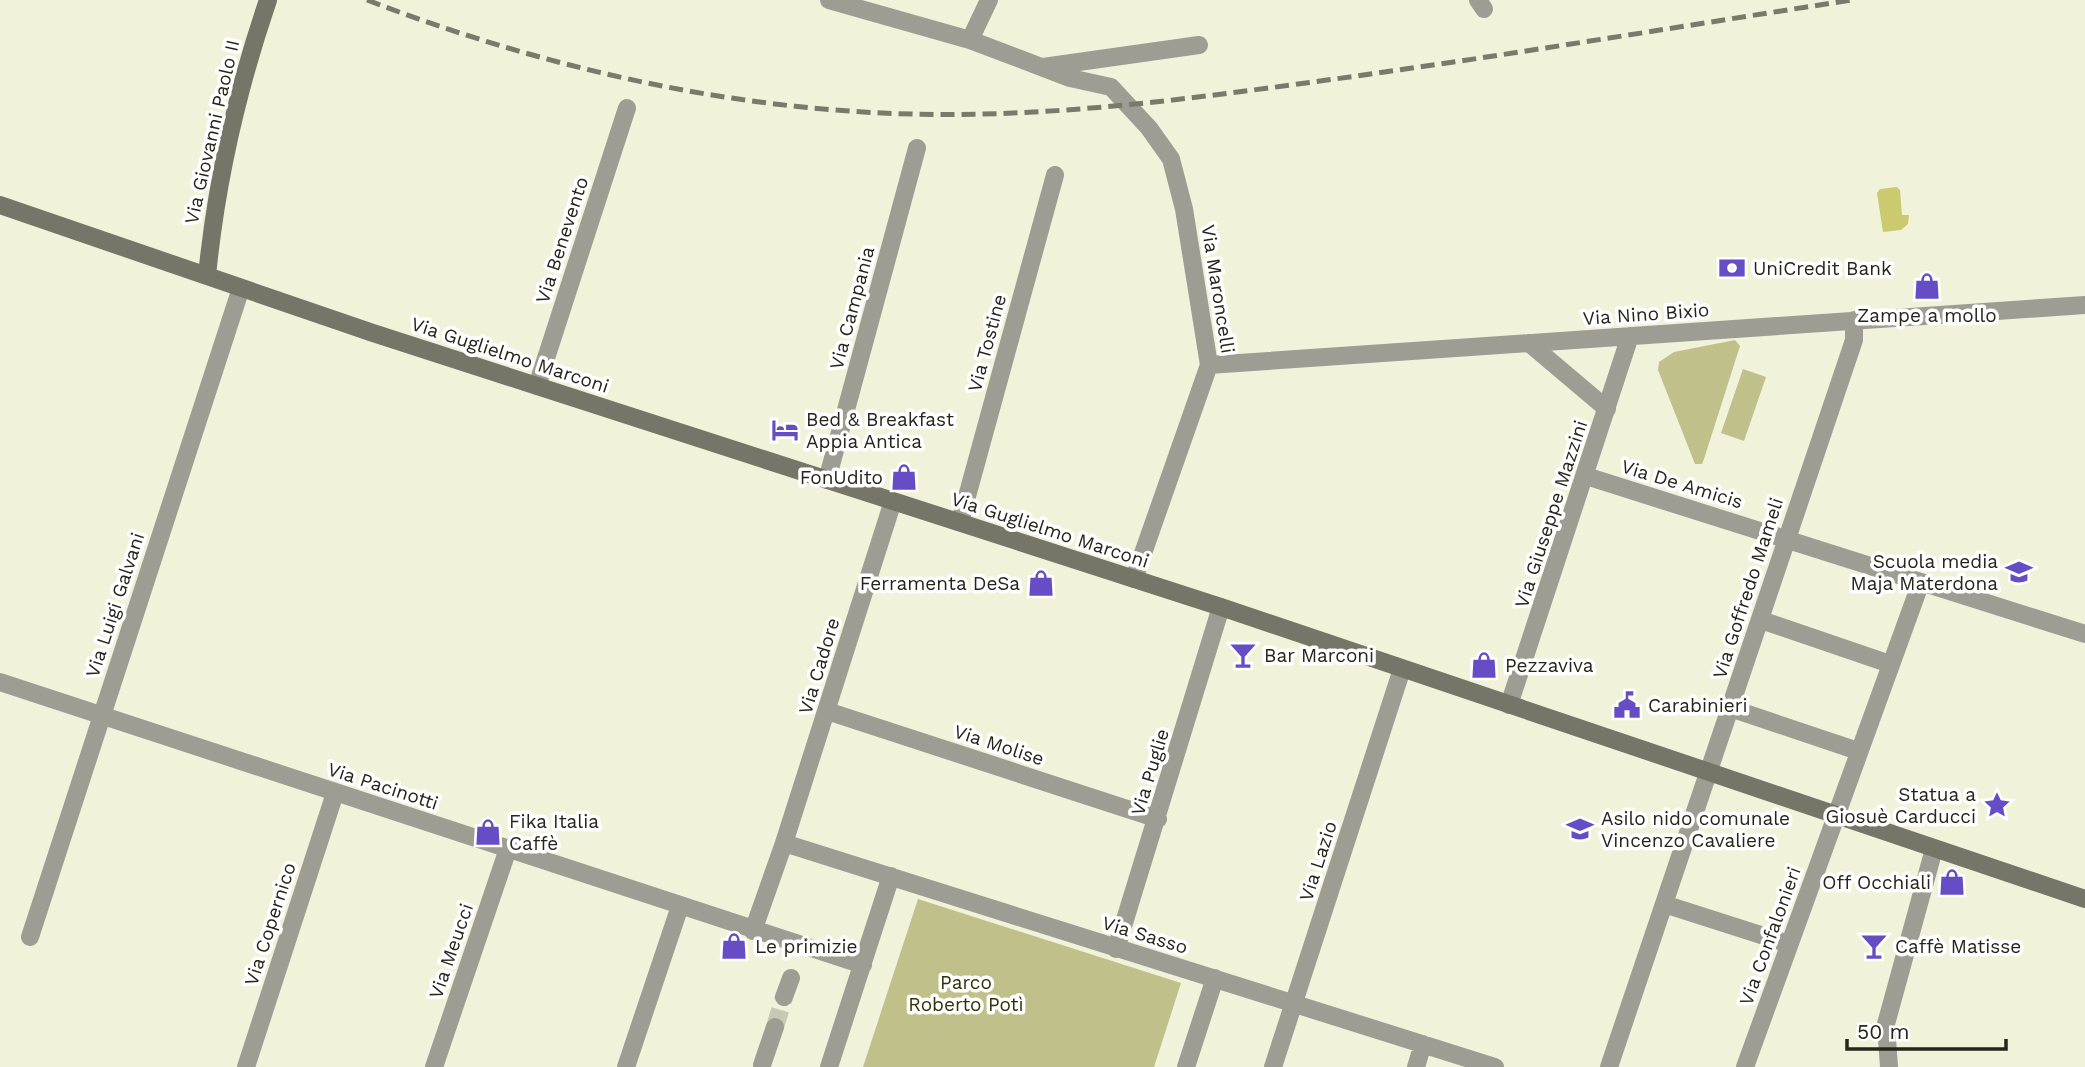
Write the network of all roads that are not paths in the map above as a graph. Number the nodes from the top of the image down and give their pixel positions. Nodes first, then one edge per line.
1 (268, 0) edge
2 (829, 0) edge
3 (989, 0) edge
4 (970, 40) junction
5 (1199, 45) dead end
6 (1043, 67) junction
7 (627, 108) dead end
8 (917, 148) dead end
9 (1055, 175) dead end
10 (0, 205) edge
11 (207, 276) junction
12 (241, 288) junction
13 (2085, 304) edge
14 (1854, 320) junction
15 (1630, 336) junction
16 (1529, 343) junction
17 (1209, 365) junction
18 (537, 386) junction
19 (1607, 409) junction
20 (1586, 476) junction
21 (827, 480) junction
22 (894, 501) junction
23 (960, 523) junction
24 (1787, 539) junction
25 (1134, 579) junction
26 (1921, 582) junction
27 (1221, 607) junction
28 (1761, 620) junction
29 (2085, 634) edge
30 (1890, 664) junction
31 (1402, 669) junction
32 (0, 682) edge
33 (1509, 705) junction
34 (1730, 708) junction
35 (827, 711) junction
36 (101, 714) junction
37 (1858, 751) junction
38 (1708, 773) junction
39 (335, 793) junction
40 (1835, 815) junction
41 (1158, 819) junction
42 (784, 844) junction
43 (508, 849) junction
44 (1934, 849) junction
45 (891, 876) junction
46 (2085, 899) edge
47 (1664, 904) junction
48 (680, 906) junction
49 (753, 931) junction
50 (30, 937) dead end
51 (1788, 944) junction
52 (1116, 949) junction
53 (863, 965) junction
54 (790, 978) dead end
55 (1215, 978) junction
56 (784, 997) tunnel mouth
57 (1294, 1004) junction
58 (775, 1027) tunnel mouth
59 (1423, 1044) junction
60 (762, 1065) dead end
61 (246, 1067) edge
62 (433, 1067) edge
63 (626, 1067) edge
64 (829, 1067) edge
65 (1186, 1067) edge
66 (1273, 1067) edge
67 (1416, 1067) edge
68 (1495, 1067) edge
69 (1609, 1067) edge
70 (1745, 1067) edge
71 (1889, 1067) edge

1 - 11 main road, Via Giovanni Paolo II
2 - 4 street, Via Maroncelli
3 - 4 street
4 - 6 street, Via Maroncelli
5 - 6 street
6 - 17 street, Via Maroncelli
7 - 18 street, Via Benevento
8 - 21 street, Via Campania
9 - 23 street, Via Tostine
10 - 11 main road, Via Guglielmo Marconi
11 - 12 main road, Via Guglielmo Marconi
12 - 18 main road, Via Guglielmo Marconi
12 - 36 street, Via Luigi Galvani
13 - 14 street, Via Nino Bixio
14 - 15 street, Via Nino Bixio
14 - 24 street, Via Goffredo Mameli
15 - 16 street, Via Nino Bixio
15 - 19 street, Via Giuseppe Mazzini
16 - 17 street, Via Nino Bixio
16 - 19 street
17 - 25 street, Via Maroncelli
18 - 21 main road, Via Guglielmo Marconi
19 - 20 street, Via Giuseppe Mazzini
20 - 24 street, Via De Amicis
20 - 33 street, Via Giuseppe Mazzini
21 - 22 main road, Via Guglielmo Marconi
22 - 23 main road, Via Guglielmo Marconi
22 - 35 street, Via Cadore
23 - 25 main road, Via Guglielmo Marconi
24 - 26 street, Via De Amicis
24 - 28 street, Via Goffredo Mameli
25 - 27 main road, Via Guglielmo Marconi
26 - 29 street, Via De Amicis
26 - 30 street, Via Confalonieri
27 - 31 main road, Via Guglielmo Marconi
27 - 41 street, Via Puglie
28 - 30 street
28 - 34 street, Via Goffredo Mameli
30 - 37 street, Via Confalonieri
31 - 33 main road, Via Guglielmo Marconi
31 - 57 street, Via Lazio
32 - 36 street, Via Pacinotti
33 - 38 main road, Via Guglielmo Marconi
34 - 37 street
34 - 38 street, Via Goffredo Mameli
35 - 41 street, Via Molise
35 - 42 street, Via Cadore
36 - 39 street, Via Pacinotti
36 - 50 street, Via Luigi Galvani
37 - 40 street, Via Confalonieri
38 - 40 main road, Via Guglielmo Marconi
38 - 47 street, Via Goffredo Mameli
39 - 43 street, Via Pacinotti
39 - 61 street, Via Copernico
40 - 44 main road, Via Guglielmo Marconi
40 - 51 street, Via Confalonieri
41 - 52 street, Via Puglie
42 - 45 street, Via Sasso
42 - 49 street, Via Cadore
43 - 48 street, Via Pacinotti
43 - 62 street, Via Meucci
44 - 46 main road, Via Guglielmo Marconi
44 - 71 street
45 - 52 street, Via Sasso
45 - 53 street
47 - 51 street
47 - 69 street, Via Goffredo Mameli
48 - 49 street, Via Pacinotti
48 - 63 street
49 - 53 street, Via Pacinotti
51 - 70 street, Via Confalonieri
52 - 55 street, Via Sasso
53 - 64 street
54 - 56 street
55 - 57 street, Via Sasso
55 - 65 street
57 - 59 street, Via Sasso
57 - 66 street, Via Lazio
58 - 60 street
59 - 67 street
59 - 68 street, Via Sasso

